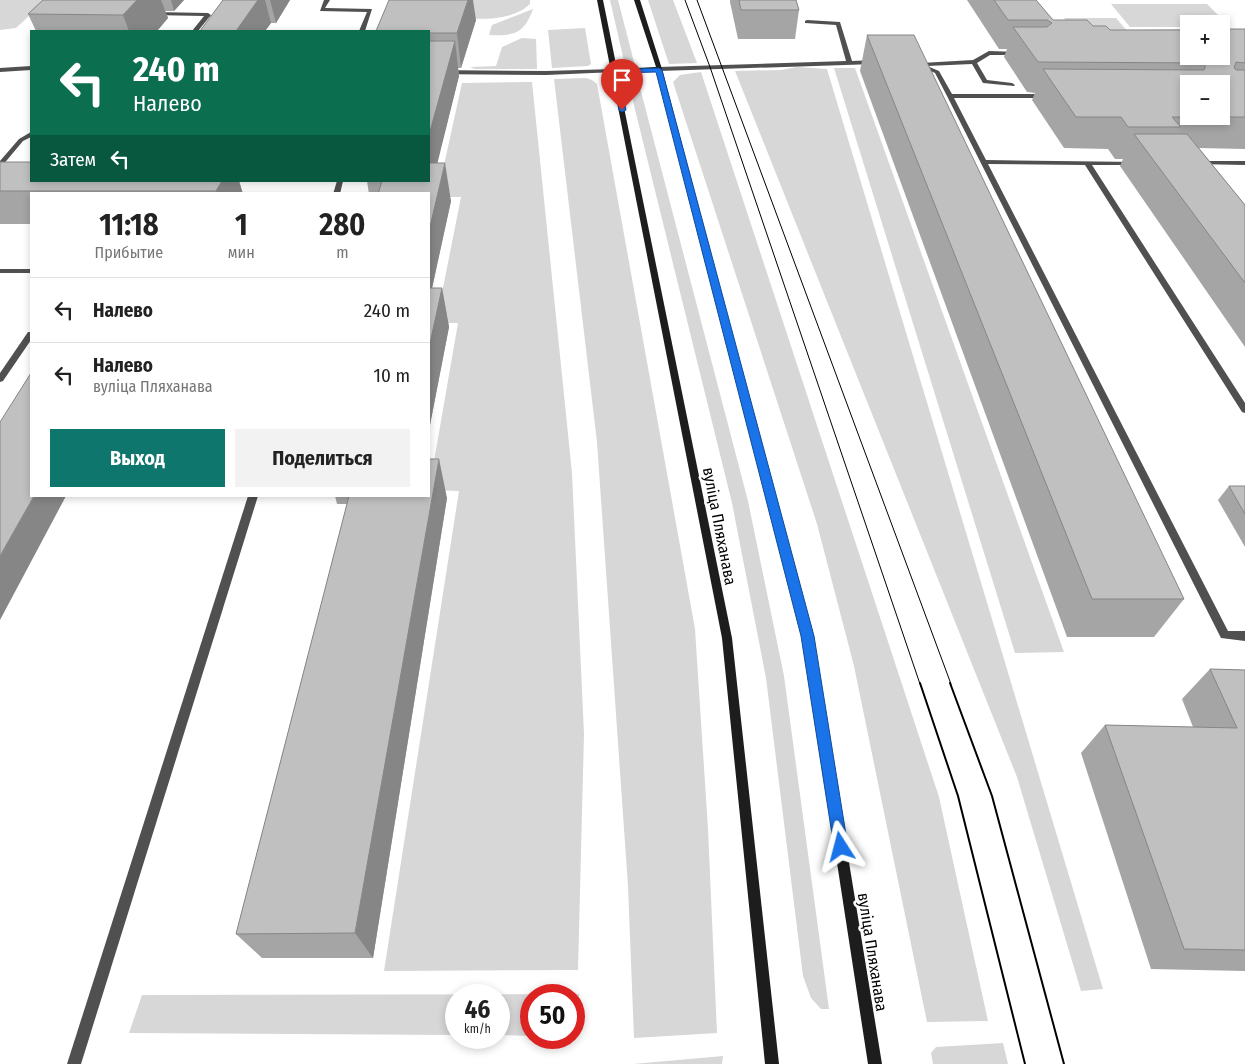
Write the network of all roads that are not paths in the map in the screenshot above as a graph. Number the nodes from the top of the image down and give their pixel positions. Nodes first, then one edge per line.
1 (327, 0) edge
2 (600, 0) edge
3 (638, 0) edge
4 (149, 14) dead end
5 (807, 22) dead end
6 (196, 30) edge
7 (362, 30) edge
8 (1027, 53) edge
9 (907, 61) edge
10 (849, 62) junction
11 (888, 62) edge
12 (974, 62) junction
13 (921, 64) junction
14 (30, 68) edge
15 (0, 70) edge
16 (659, 70) junction
17 (614, 71) junction
18 (430, 72) edge
19 (1012, 85) dead end
20 (950, 96) junction
21 (1050, 96) edge
22 (30, 135) edge
23 (983, 162) junction
24 (1143, 163) edge
25 (1189, 163) edge
26 (1245, 163) edge
27 (1088, 164) junction
28 (0, 165) edge
29 (0, 271) edge
30 (30, 271) edge
31 (30, 335) edge
32 (0, 378) edge
33 (1245, 410) edge
34 (253, 497) edge
35 (1245, 636) edge
36 (74, 1064) edge
37 (772, 1064) edge
38 (875, 1064) edge

1 - 7 lane
2 - 17 main road, вуліца Пляханава
3 - 16 main road, вуліца Пляханава
4 - 6 lane
5 - 10 lane
8 - 12 lane
9 - 13 lane
10 - 11 lane
10 - 16 lane
12 - 13 lane
12 - 19 lane
13 - 20 lane
14 - 15 lane
16 - 17 main road
16 - 38 main road, вуліца Пляханава
17 - 18 lane
17 - 37 main road, вуліца Пляханава
20 - 21 lane
20 - 23 lane
22 - 28 lane
23 - 27 lane
23 - 35 lane
24 - 27 lane
25 - 26 lane
27 - 33 lane
29 - 30 lane
31 - 32 lane
34 - 36 lane

